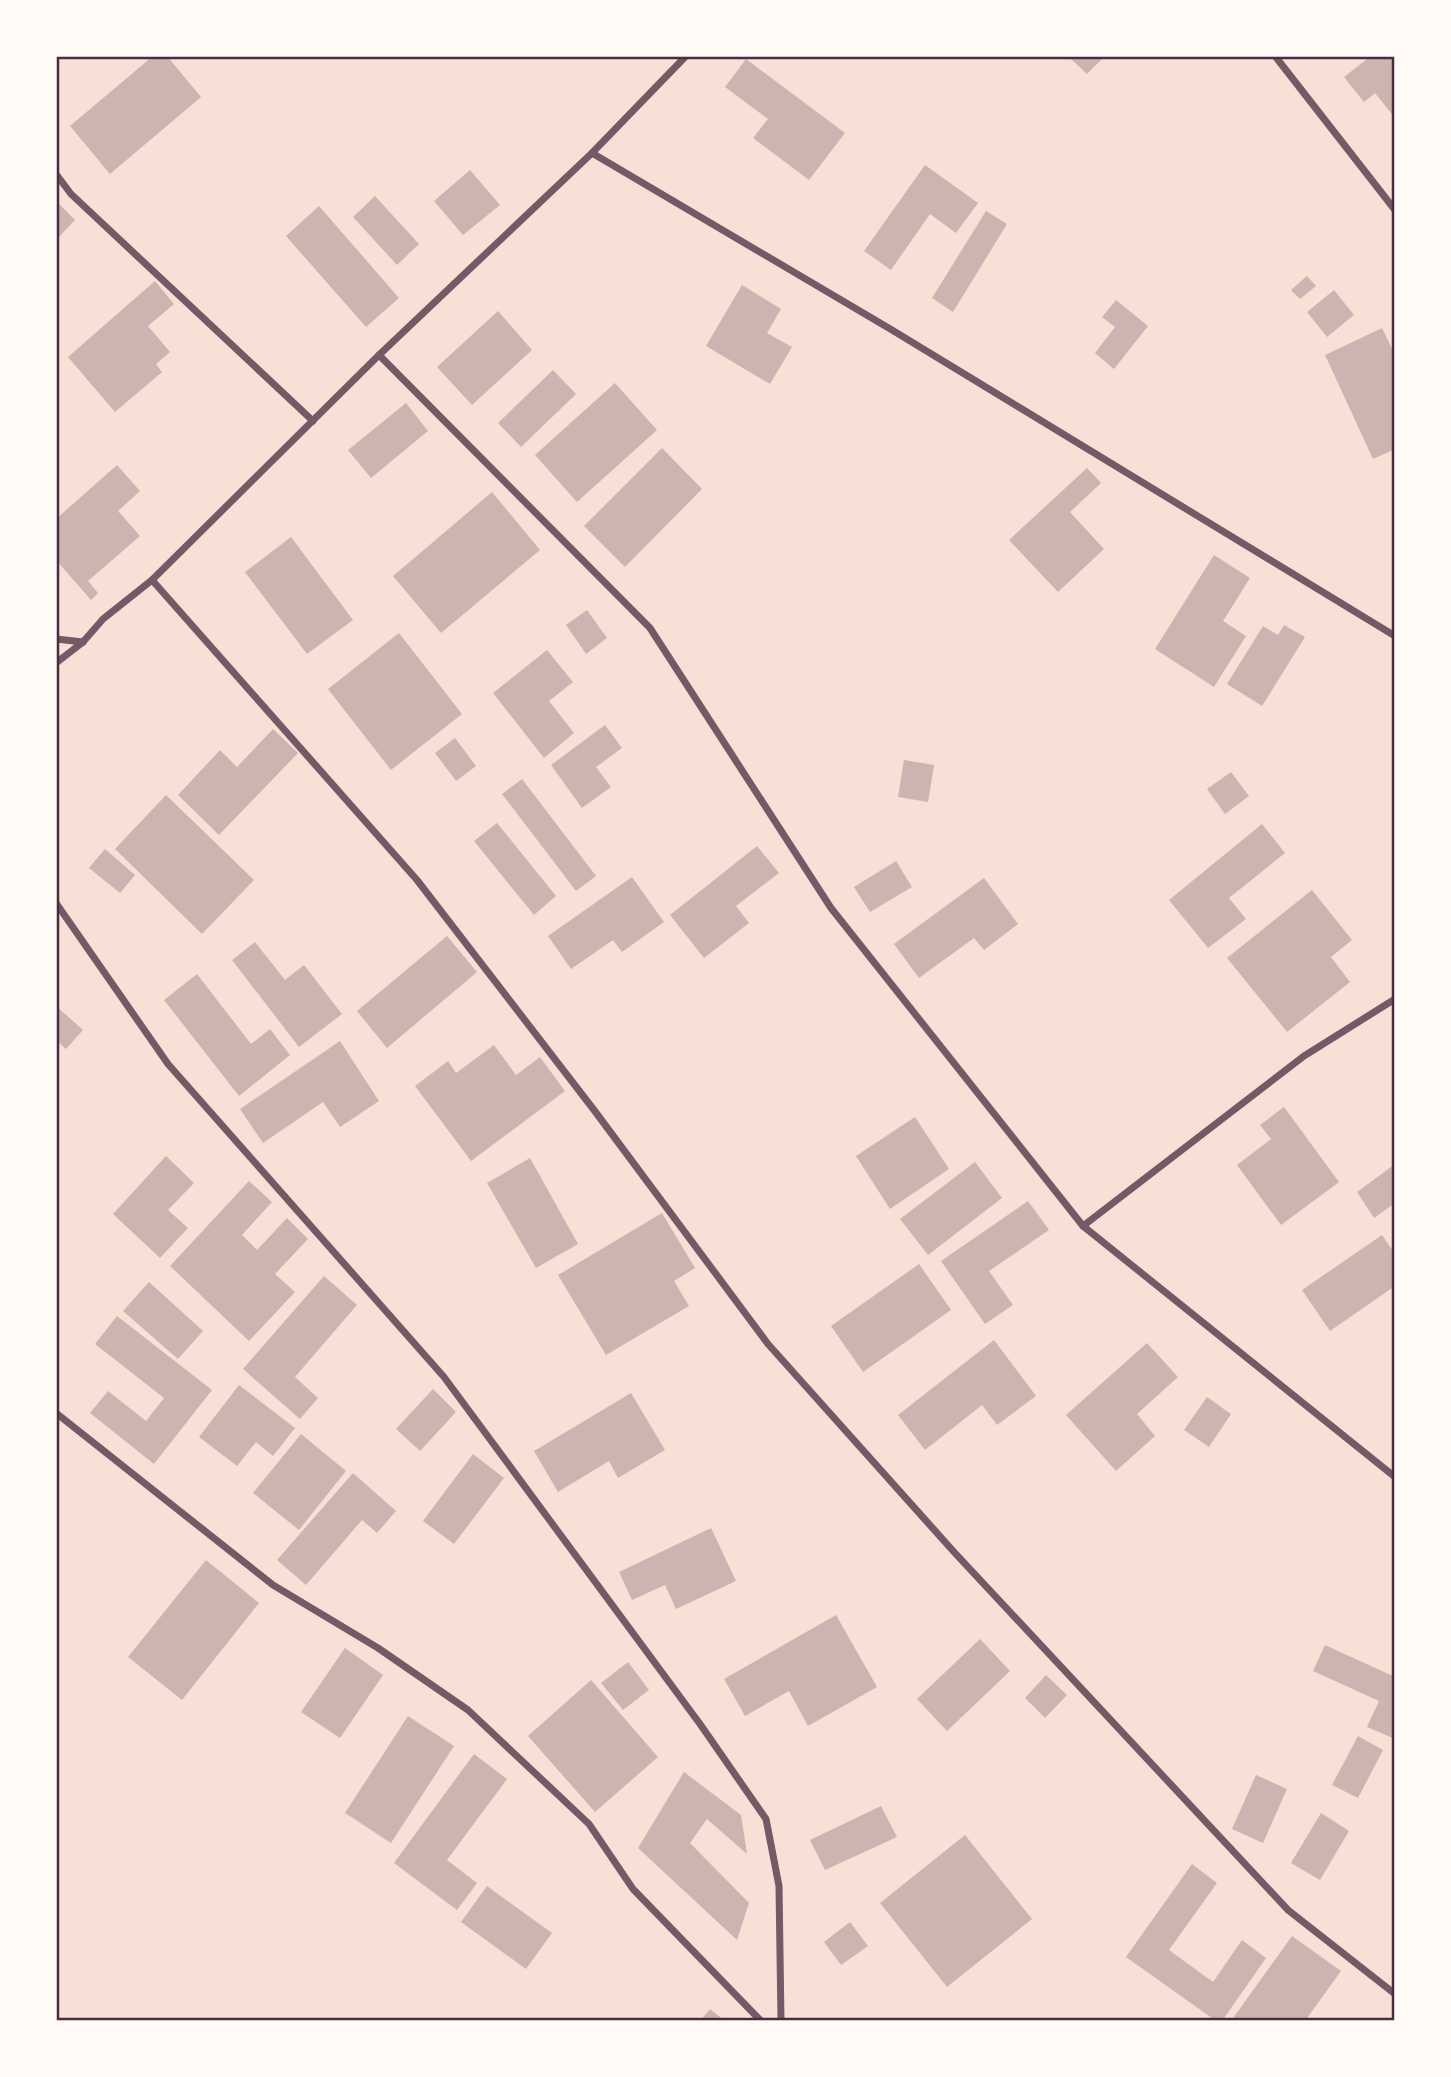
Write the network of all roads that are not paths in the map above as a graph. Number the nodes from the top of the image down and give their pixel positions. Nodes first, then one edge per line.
1 (686, 56) edge
2 (1275, 56) edge
3 (592, 153) junction
4 (56, 174) edge
5 (1395, 210) edge
6 (379, 355) junction
7 (313, 421) junction
8 (152, 580) junction
9 (1395, 636) edge
10 (56, 639) edge
11 (83, 642) junction
12 (56, 663) edge
13 (56, 903) edge
14 (1395, 999) edge
15 (1083, 1226) junction
16 (56, 1413) edge
17 (1395, 1477) edge
18 (1395, 1994) edge
19 (761, 2021) edge
20 (781, 2021) edge

1 - 3 street
2 - 5 street
3 - 6 street
3 - 9 street
4 - 7 street
6 - 7 street
6 - 15 street
7 - 8 street
8 - 11 street
8 - 18 street
10 - 11 street
11 - 12 street
13 - 20 street
14 - 15 street
15 - 17 street
16 - 19 street

